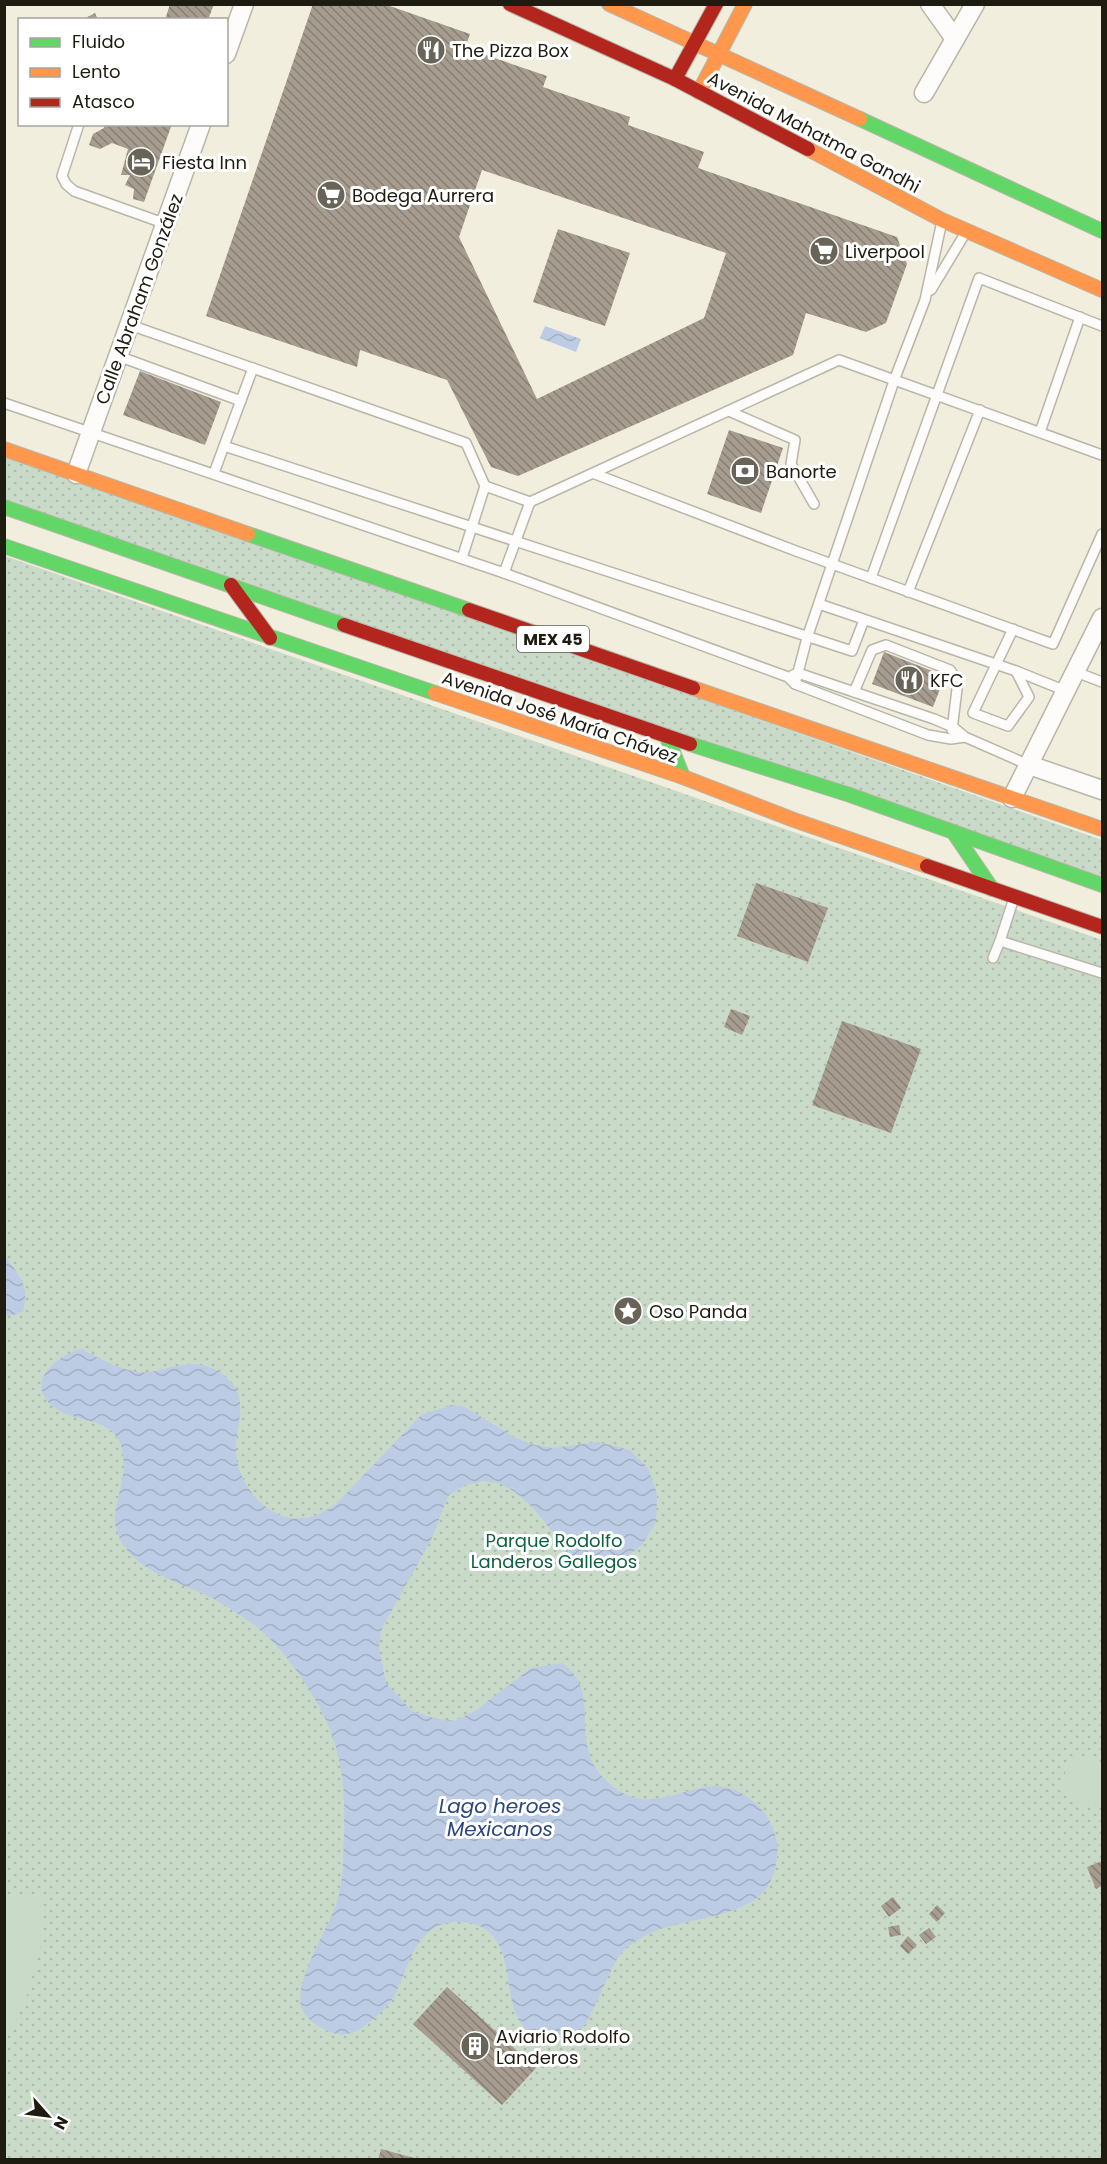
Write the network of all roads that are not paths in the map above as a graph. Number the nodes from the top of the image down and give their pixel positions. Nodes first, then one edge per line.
1 (244, 4) edge
2 (510, 4) edge
3 (609, 4) edge
4 (716, 4) edge
5 (745, 4) edge
6 (930, 4) edge
7 (975, 4) edge
8 (955, 39) junction
9 (695, 43) junction
10 (228, 48) edge
11 (718, 54) junction
12 (675, 79) junction
13 (699, 92) junction
14 (924, 93) dead end
15 (78, 126) edge
16 (200, 126) edge
17 (942, 220) junction
18 (165, 224) junction
19 (967, 231) junction
20 (1102, 231) edge
21 (1102, 290) edge
22 (925, 300) junction
23 (1080, 317) junction
24 (130, 324) junction
25 (1102, 326) edge
26 (118, 356) junction
27 (253, 368) junction
28 (895, 378) junction
29 (937, 394) junction
30 (241, 401) junction
31 (4, 403) edge
32 (980, 410) junction
33 (731, 412) junction
34 (91, 431) junction
35 (1040, 432) junction
36 (224, 446) junction
37 (4, 449) edge
38 (1102, 455) edge
39 (214, 473) junction
40 (76, 474) junction
41 (596, 474) junction
42 (485, 486) junction
43 (530, 502) junction
44 (814, 504) dead end
45 (4, 507) edge
46 (472, 527) junction
47 (1102, 534) edge
48 (515, 542) junction
49 (4, 546) edge
50 (462, 558) junction
51 (834, 564) junction
52 (504, 573) junction
53 (871, 578) junction
54 (231, 585) junction
55 (908, 592) junction
56 (819, 604) junction
57 (1102, 618) edge
58 (864, 620) junction
59 (1013, 629) junction
60 (270, 638) junction
61 (807, 638) junction
62 (996, 664) junction
63 (1016, 671) junction
64 (1076, 672) junction
65 (798, 673) junction
66 (792, 681) junction
67 (1102, 682) edge
68 (1066, 691) junction
69 (854, 692) junction
70 (953, 727) junction
71 (667, 737) junction
72 (965, 737) junction
73 (951, 739) junction
74 (1029, 765) junction
75 (683, 777) junction
76 (1102, 790) edge
77 (1012, 798) junction
78 (1102, 829) edge
79 (954, 833) junction
80 (1102, 885) edge
81 (992, 889) junction
82 (1015, 896) junction
83 (1102, 927) edge
84 (1000, 940) junction
85 (993, 958) dead end
86 (1102, 973) edge

1 - 10 street
2 - 12 main road, Avenida Mahatma Gandhi
3 - 9 main road, Avenida Mahatma Gandhi
4 - 9 main road
5 - 11 main road
6 - 8 street
7 - 8 street
8 - 14 street
9 - 11 main road, Avenida Mahatma Gandhi
9 - 12 main road
11 - 13 main road
11 - 20 main road, Avenida Mahatma Gandhi
12 - 13 main road, Avenida Mahatma Gandhi
13 - 17 main road, Avenida Mahatma Gandhi
15 - 18 lane
16 - 18 street, Calle Abraham González
17 - 19 main road, Avenida Mahatma Gandhi
17 - 22 lane
18 - 24 street, Calle Abraham González
19 - 21 main road, Avenida Mahatma Gandhi
19 - 22 lane
22 - 28 lane
23 - 25 lane
23 - 29 lane
23 - 35 lane
24 - 26 street, Calle Abraham González
24 - 27 lane
26 - 30 lane
26 - 34 street, Calle Abraham González
27 - 30 lane
27 - 42 lane
28 - 29 lane
28 - 33 lane
28 - 51 lane
29 - 32 lane
29 - 53 lane
30 - 36 lane
31 - 34 lane
32 - 35 lane
32 - 55 lane
33 - 41 lane
33 - 44 lane
34 - 39 lane
34 - 40 street, Calle Abraham González
35 - 38 lane
36 - 39 lane
36 - 46 lane
37 - 40 main road, MEX 45
39 - 50 lane
40 - 77 main road, MEX 45
41 - 43 lane
41 - 51 lane
42 - 43 lane
42 - 46 lane
43 - 48 lane
45 - 54 main road, Avenida José María Chávez
46 - 48 lane
46 - 50 lane
47 - 59 lane
48 - 52 lane
48 - 61 lane
49 - 60 main road, Avenida José María Chávez
50 - 52 lane
51 - 53 lane
51 - 56 lane
52 - 66 lane
53 - 55 lane
54 - 60 main road
54 - 71 main road, Avenida José María Chávez
55 - 59 lane
56 - 58 lane
56 - 61 lane
57 - 64 street
58 - 61 lane
58 - 62 lane
59 - 62 lane
60 - 75 main road, Avenida José María Chávez
61 - 65 lane
62 - 63 lane
62 - 63 lane
63 - 68 lane
64 - 67 lane
64 - 68 street
65 - 66 lane
65 - 69 lane
66 - 73 lane
68 - 74 street
69 - 70 lane
69 - 70 lane
70 - 72 lane
70 - 73 lane
71 - 75 main road
71 - 79 main road, Avenida José María Chávez
72 - 73 lane
72 - 74 lane
74 - 76 street
74 - 77 street
75 - 81 main road, Avenida José María Chávez
77 - 78 main road, MEX 45
79 - 80 main road, Avenida José María Chávez
79 - 81 main road
81 - 82 main road, Avenida José María Chávez
82 - 83 main road, Avenida José María Chávez
82 - 84 lane
84 - 85 lane
84 - 86 lane

